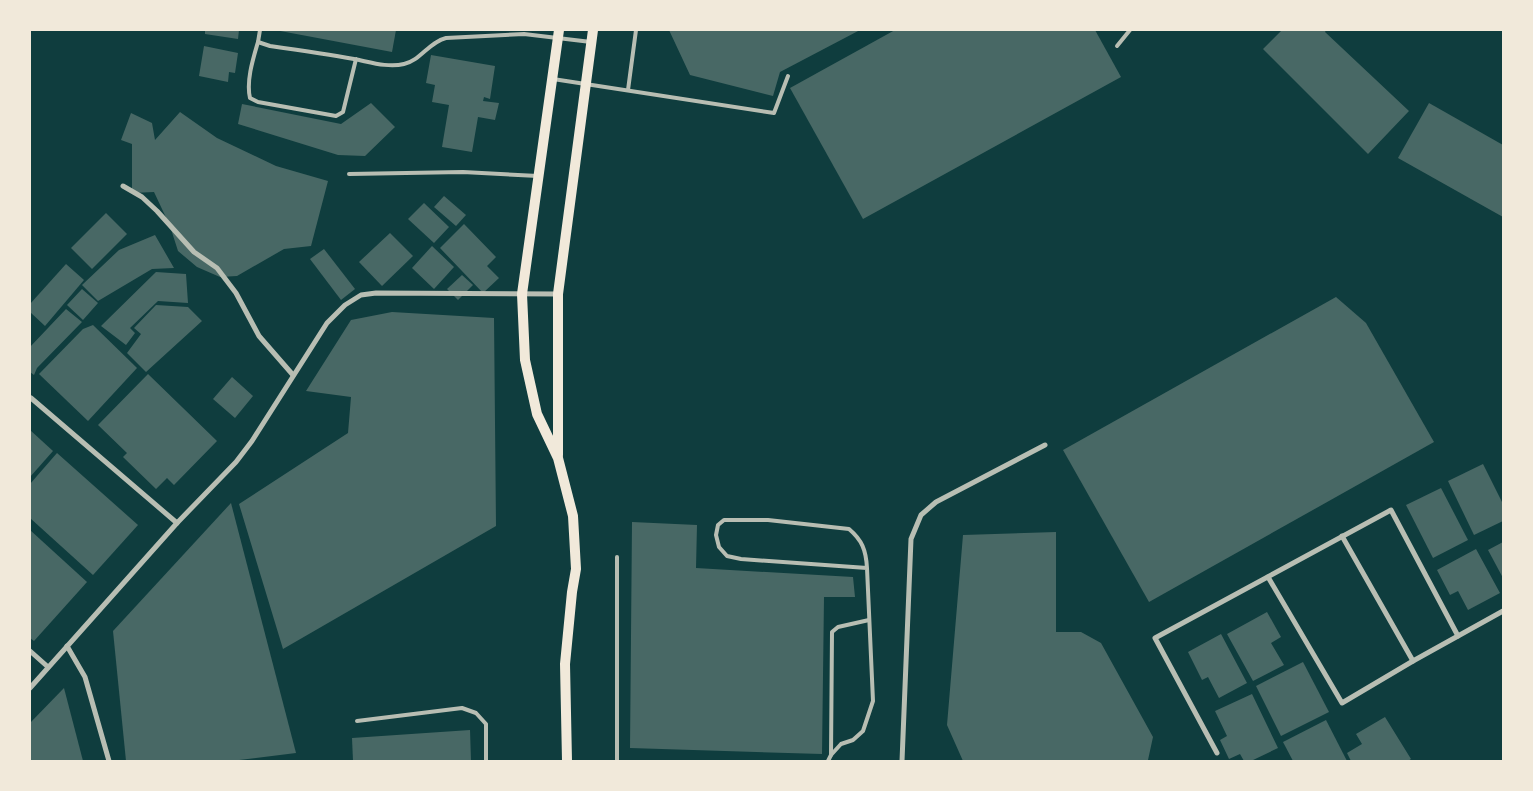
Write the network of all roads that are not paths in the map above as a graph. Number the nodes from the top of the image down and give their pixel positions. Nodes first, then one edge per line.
1 (260, 30) edge
2 (593, 30) edge
3 (636, 30) edge
4 (1130, 30) edge
5 (558, 34) edge
6 (258, 42) junction
7 (591, 42) junction
8 (1117, 46) dead end
9 (356, 59) junction
10 (788, 76) dead end
11 (552, 78) junction
12 (585, 84) junction
13 (628, 90) junction
14 (349, 174) dead end
15 (538, 176) junction
16 (122, 186) dead end
17 (522, 294) junction
18 (558, 294) junction
19 (293, 375) junction
20 (31, 398) dead end
21 (1045, 445) dead end
22 (558, 458) junction
23 (177, 523) junction
24 (1342, 536) junction
25 (617, 557) dead end
26 (867, 568) junction
27 (1268, 577) junction
28 (1503, 611) edge
29 (869, 620) junction
30 (1458, 636) junction
31 (67, 646) junction
32 (30, 651) edge
33 (1412, 661) junction
34 (48, 668) junction
35 (30, 688) edge
36 (357, 721) dead end
37 (1217, 752) dead end
38 (831, 754) junction
39 (109, 761) edge
40 (486, 761) edge
41 (567, 761) edge
42 (617, 761) edge
43 (828, 761) edge
44 (902, 761) edge

1 - 6 lane
2 - 7 main road
3 - 13 lane
4 - 8 lane
5 - 7 lane
5 - 9 lane
5 - 11 main road
6 - 9 lane
6 - 9 lane
7 - 12 main road
10 - 13 lane
11 - 12 lane
11 - 15 main road
12 - 13 lane
12 - 18 main road
14 - 15 lane
15 - 17 main road
16 - 19 street
17 - 18 street
17 - 19 street
17 - 22 main road
18 - 22 main road
19 - 23 street
20 - 23 street
21 - 44 street
22 - 41 main road
23 - 31 street
24 - 27 street
24 - 30 street
24 - 33 street
25 - 42 lane
26 - 26 lane
26 - 29 lane
27 - 33 street
27 - 37 street
28 - 30 street
29 - 38 lane
29 - 38 lane
30 - 33 street
31 - 34 street
31 - 39 street
32 - 34 street
34 - 35 street
36 - 40 lane
38 - 43 lane

